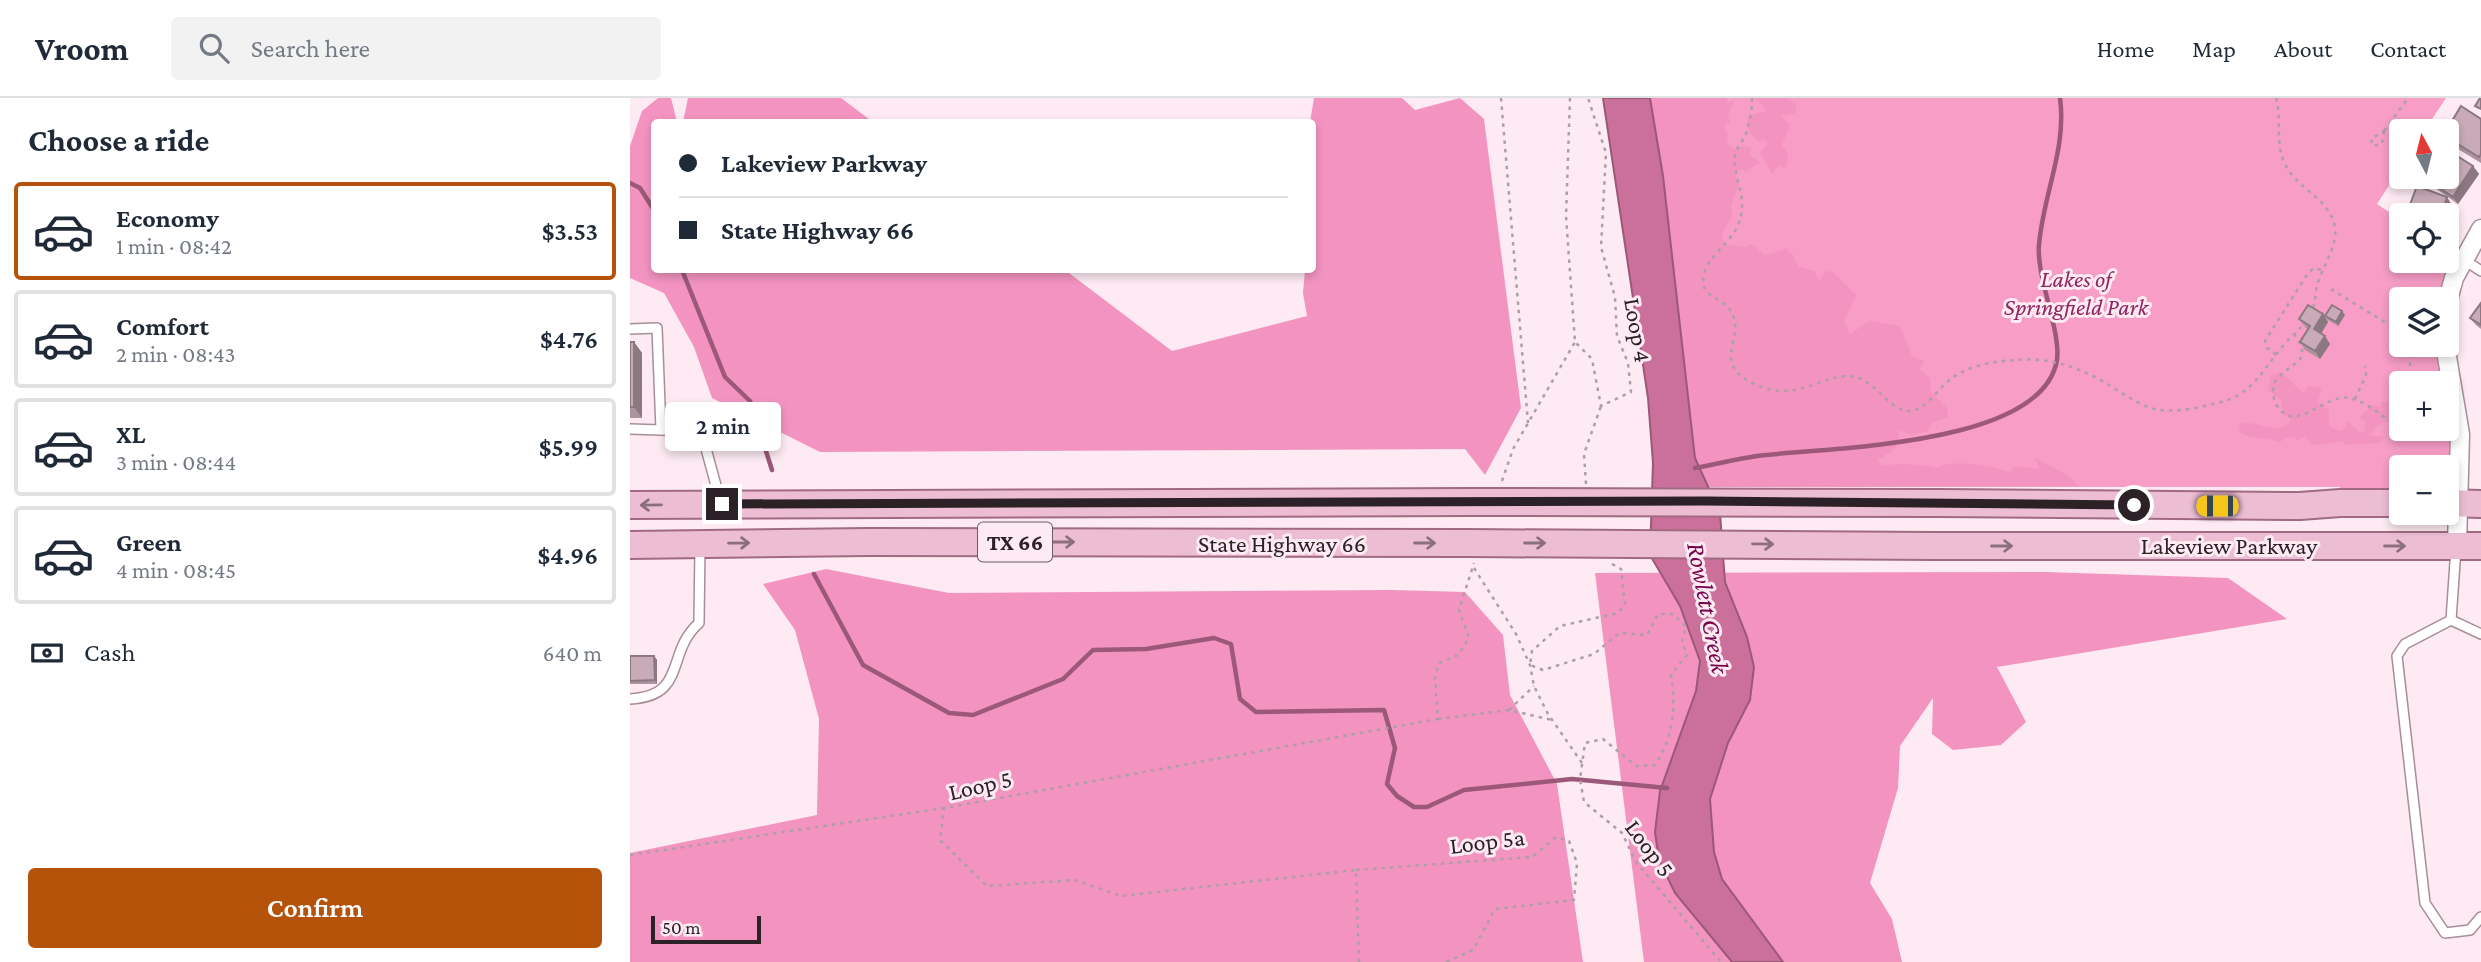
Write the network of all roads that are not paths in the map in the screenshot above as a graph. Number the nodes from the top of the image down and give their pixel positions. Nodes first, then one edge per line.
1 (2481, 229) edge
2 (2463, 259) junction
3 (2481, 271) edge
4 (2452, 287) edge
5 (630, 329) edge
6 (2447, 357) edge
7 (630, 429) edge
8 (661, 430) junction
9 (1937, 503) joint
10 (2389, 503) edge
11 (722, 504) junction
12 (2461, 504) edge
13 (630, 505) edge
14 (701, 544) junction
15 (630, 545) edge
16 (1934, 546) joint
17 (2469, 546) edge
18 (2451, 620) junction
19 (2481, 634) edge
20 (630, 699) edge
21 (2481, 918) edge

1 - 2 street
2 - 3 lane
2 - 4 street
5 - 8 lane
6 - 12 street
7 - 8 lane
8 - 11 lane
9 - 10 main road, Lakeview Parkway / TX 66
9 - 11 main road, State Highway 66 / TX 66, bridge
11 -> 13 main road, State Highway 66 / TX 66
12 - 17 street
14 - 15 main road, State Highway 66 / TX 66
14 -> 16 main road, State Highway 66 / TX 66, bridge
14 - 20 lane
16 -> 17 main road, Lakeview Parkway / TX 66
17 - 18 lane
18 - 19 lane
18 - 21 lane

